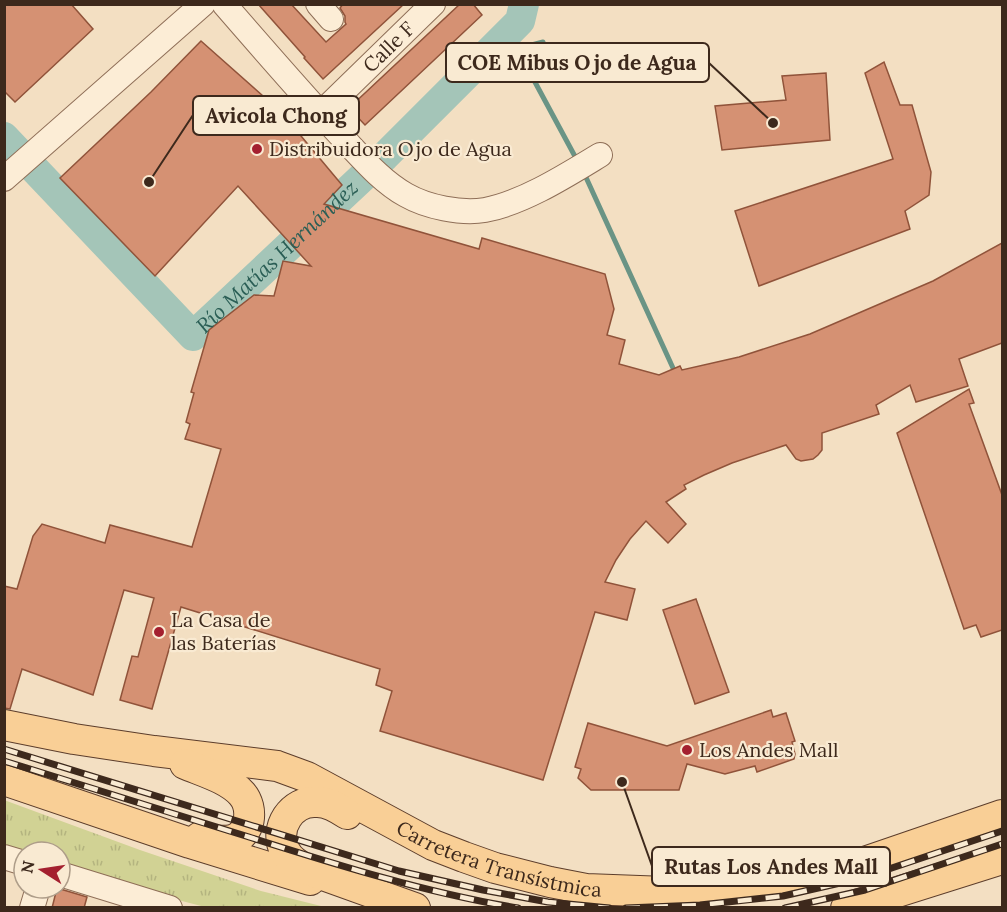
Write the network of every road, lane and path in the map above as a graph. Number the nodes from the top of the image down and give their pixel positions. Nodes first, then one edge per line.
1 (203, 4) edge
2 (224, 4) edge
3 (433, 4) edge
4 (320, 114) junction
5 (598, 157) dead end
6 (10, 174) edge
7 (4, 725) edge
8 (154, 751) junction
9 (4, 780) edge
10 (69, 802) junction
11 (1002, 815) edge
12 (1002, 859) edge
13 (72, 878) edge
14 (544, 880) junction
15 (170, 908) edge
16 (405, 908) edge
17 (415, 908) edge
18 (846, 908) edge

1 - 6 street
2 - 4 street
3 - 4 street, Calle F
4 - 5 street
7 - 8 main road, Carretera Transístmica
8 - 10 main road
8 - 14 main road, Carretera Transístmica
9 - 10 main road
10 - 16 main road
11 - 14 main road, Carretera Transístmica
12 - 18 main road
13 - 15 street
14 - 17 main road

